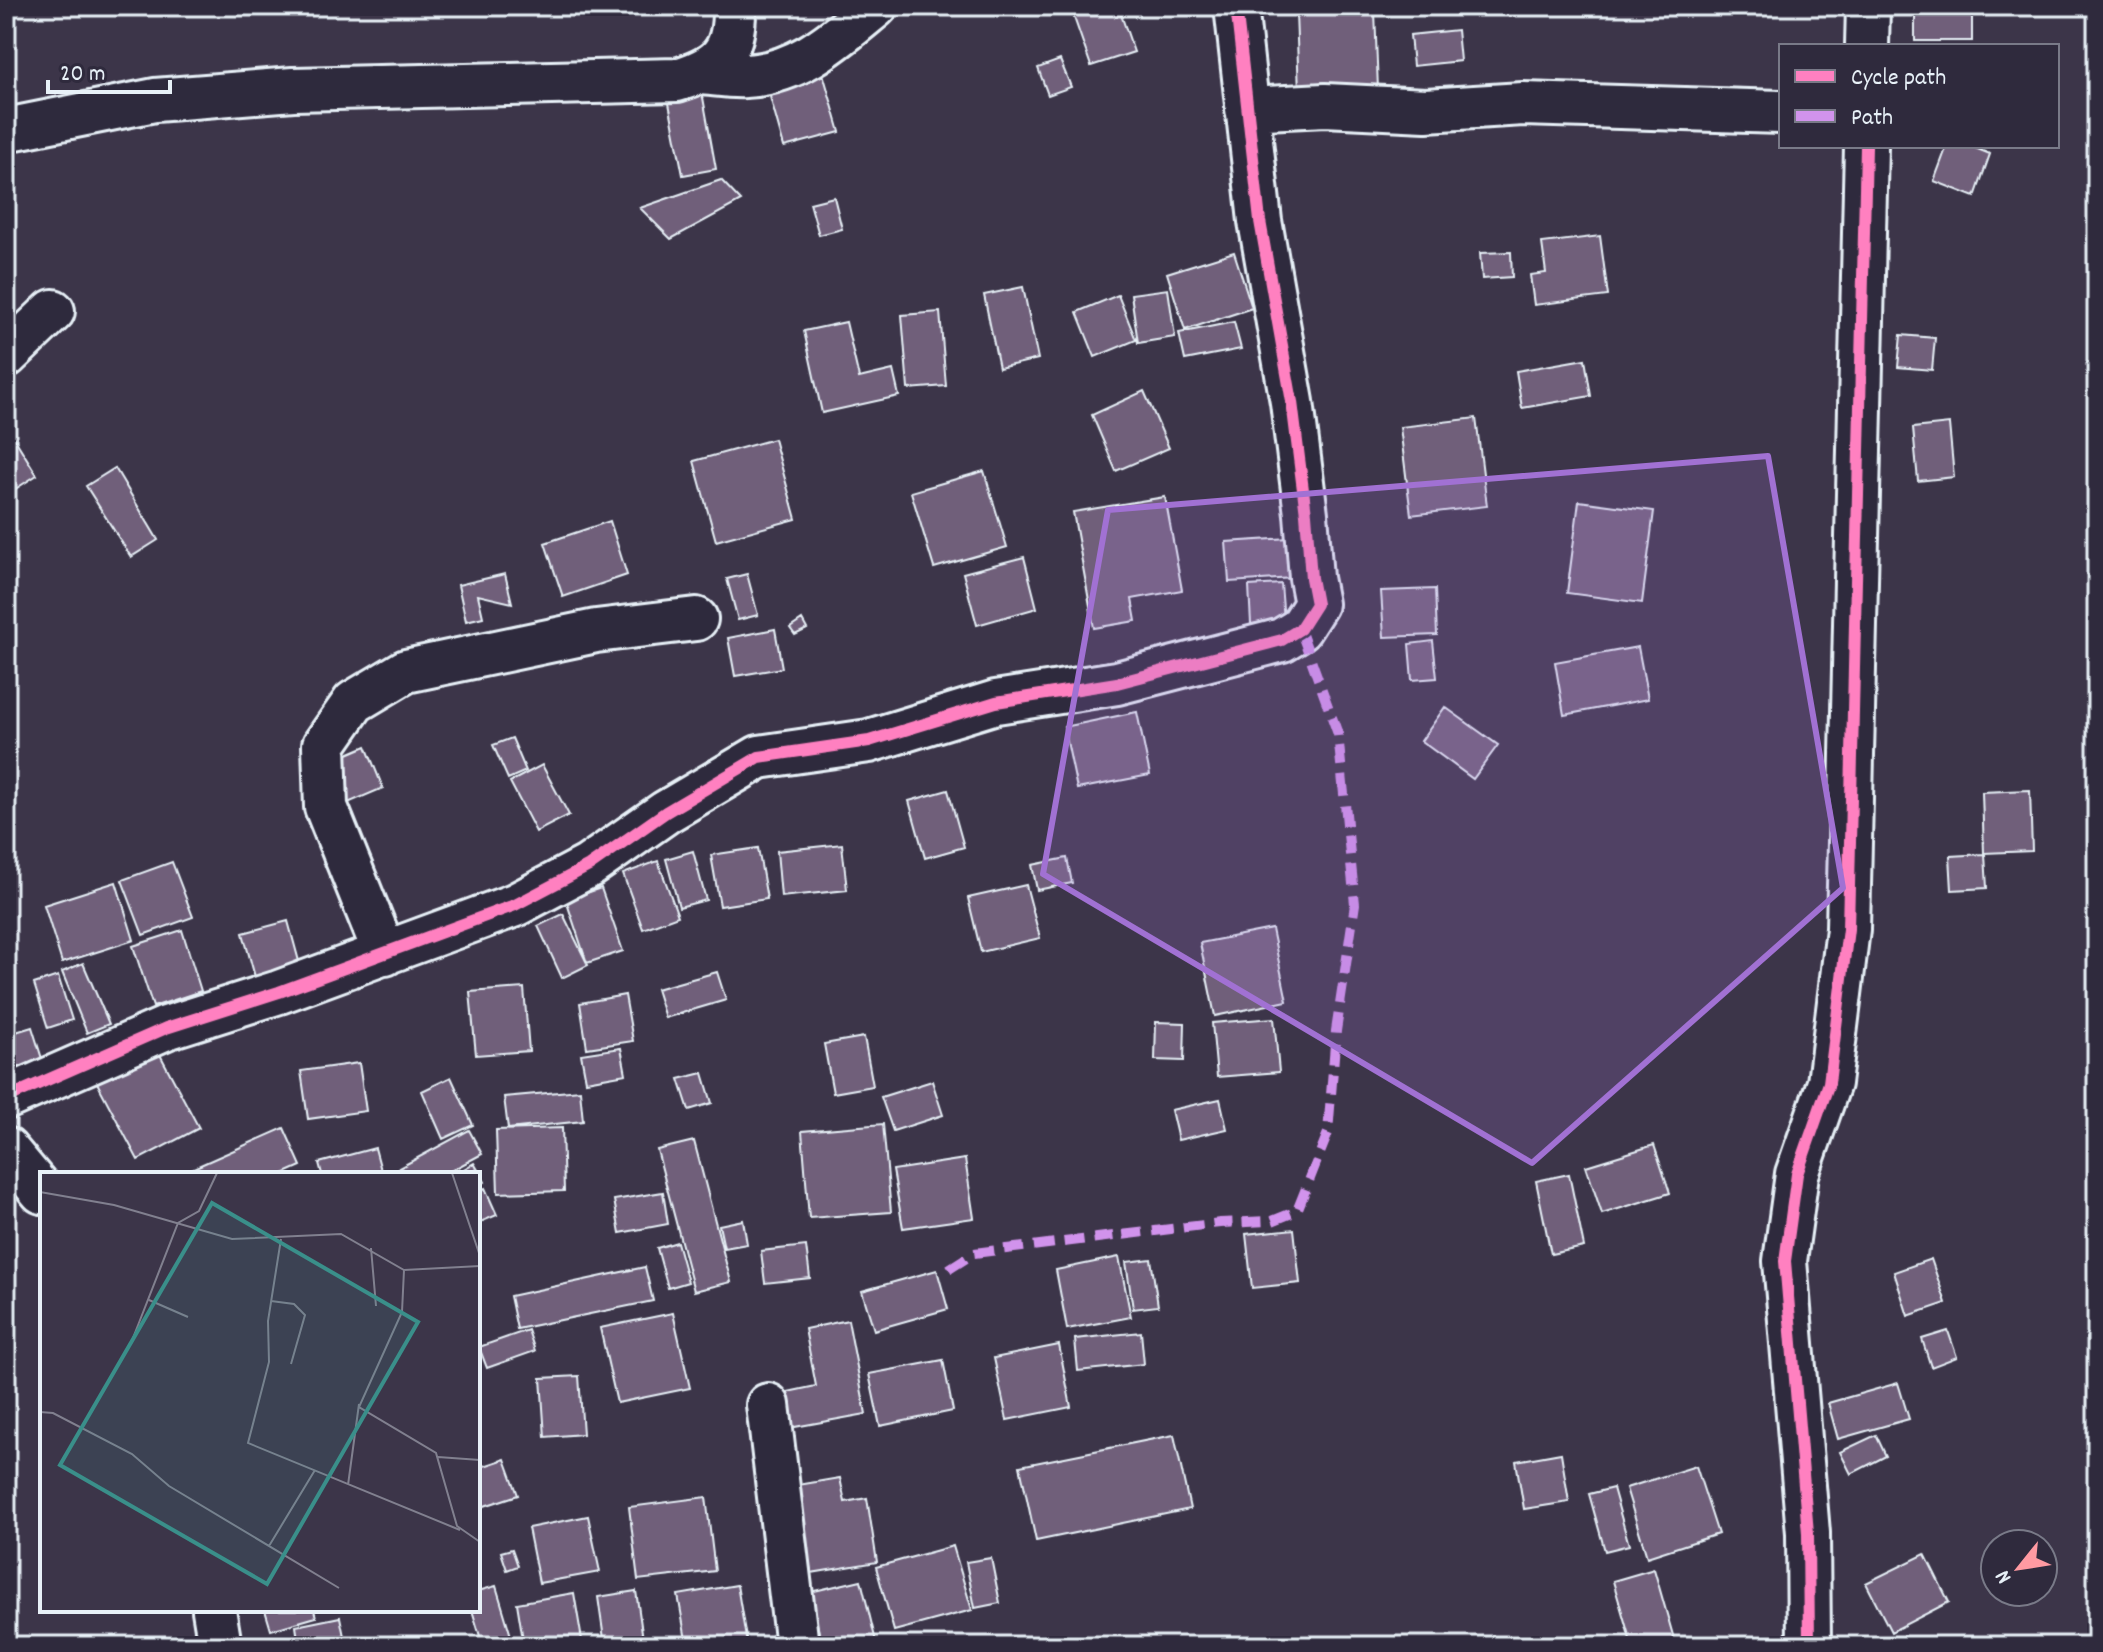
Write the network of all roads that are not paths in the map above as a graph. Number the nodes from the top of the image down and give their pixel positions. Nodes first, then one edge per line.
1 (734, 6) edge
2 (876, 6) edge
3 (1236, 6) edge
4 (1868, 6) edge
5 (1867, 44) edge
6 (701, 73) junction
7 (1247, 109) junction
8 (1779, 112) edge
9 (6, 130) edge
10 (1866, 148) edge
11 (53, 311) dead end
12 (6, 356) edge
13 (696, 619) dead end
14 (385, 954) junction
15 (6, 1098) edge
16 (6, 1149) edge
17 (40, 1190) edge
18 (768, 1405) dead end
19 (214, 1612) edge
20 (220, 1646) edge
21 (797, 1646) edge
22 (1809, 1646) edge

1 - 6 street
2 - 6 street
3 - 7 street
4 - 5 street
6 - 9 street
7 - 8 street
7 - 14 street
10 - 22 street
11 - 12 street
13 - 14 street
14 - 15 street
16 - 17 street
18 - 21 street
19 - 20 street

